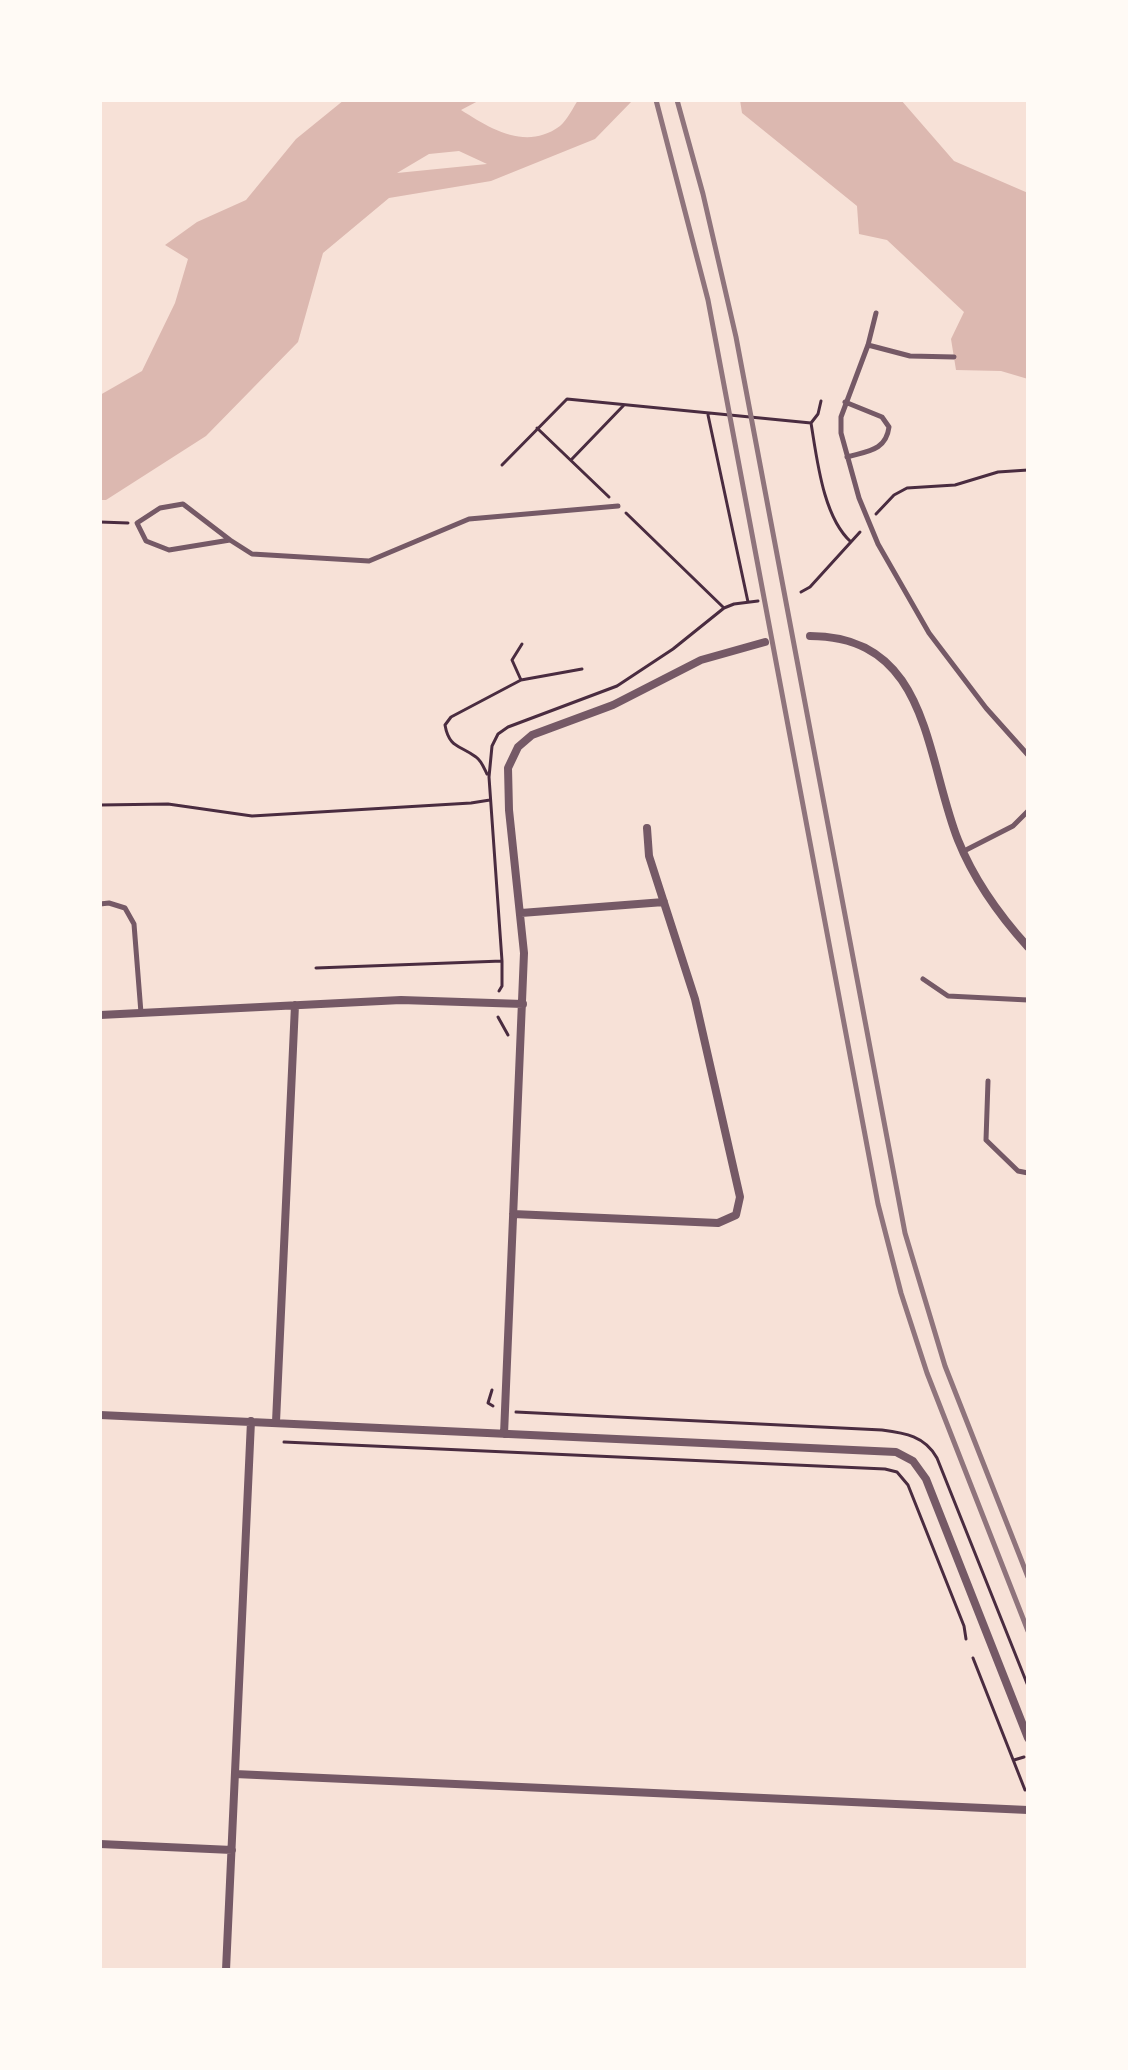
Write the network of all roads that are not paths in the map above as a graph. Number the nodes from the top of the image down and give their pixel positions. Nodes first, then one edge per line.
1 (876, 313) dead end
2 (868, 345) junction
3 (954, 357) dead end
4 (845, 402) junction
5 (847, 457) junction
6 (618, 506) road end
7 (230, 540) junction
8 (810, 636) dead end
9 (765, 642) dead end
10 (1028, 755) edge
11 (1028, 811) edge
12 (647, 828) dead end
13 (963, 851) junction
14 (664, 902) junction
15 (100, 904) edge
16 (521, 913) junction
17 (1028, 947) edge
18 (923, 979) dead end
19 (1028, 1000) edge
20 (523, 1004) junction
21 (295, 1005) junction
22 (141, 1013) junction
23 (100, 1015) edge
24 (988, 1081) dead end
25 (1028, 1173) edge
26 (513, 1214) junction
27 (100, 1415) edge
28 (251, 1421) junction
29 (276, 1422) junction
30 (504, 1434) junction
31 (1028, 1738) edge
32 (235, 1774) junction
33 (1028, 1810) edge
34 (100, 1844) edge
35 (232, 1850) junction
36 (226, 1970) edge

1 - 2 lane
2 - 3 lane
2 - 4 lane
4 - 5 lane
4 - 5 lane
5 - 10 lane
6 - 7 lane
7 - 7 lane
8 - 13 street
9 - 16 street
11 - 13 lane
12 - 14 street
13 - 17 street
14 - 16 street
14 - 26 street
15 - 22 lane
16 - 20 street
18 - 19 lane
20 - 21 street
20 - 26 street
21 - 22 street
21 - 29 street
22 - 23 street
24 - 25 lane
26 - 30 street
27 - 28 street
28 - 29 street
28 - 32 street
29 - 30 street
30 - 31 street
32 - 33 street
32 - 35 street
34 - 35 street
35 - 36 street

